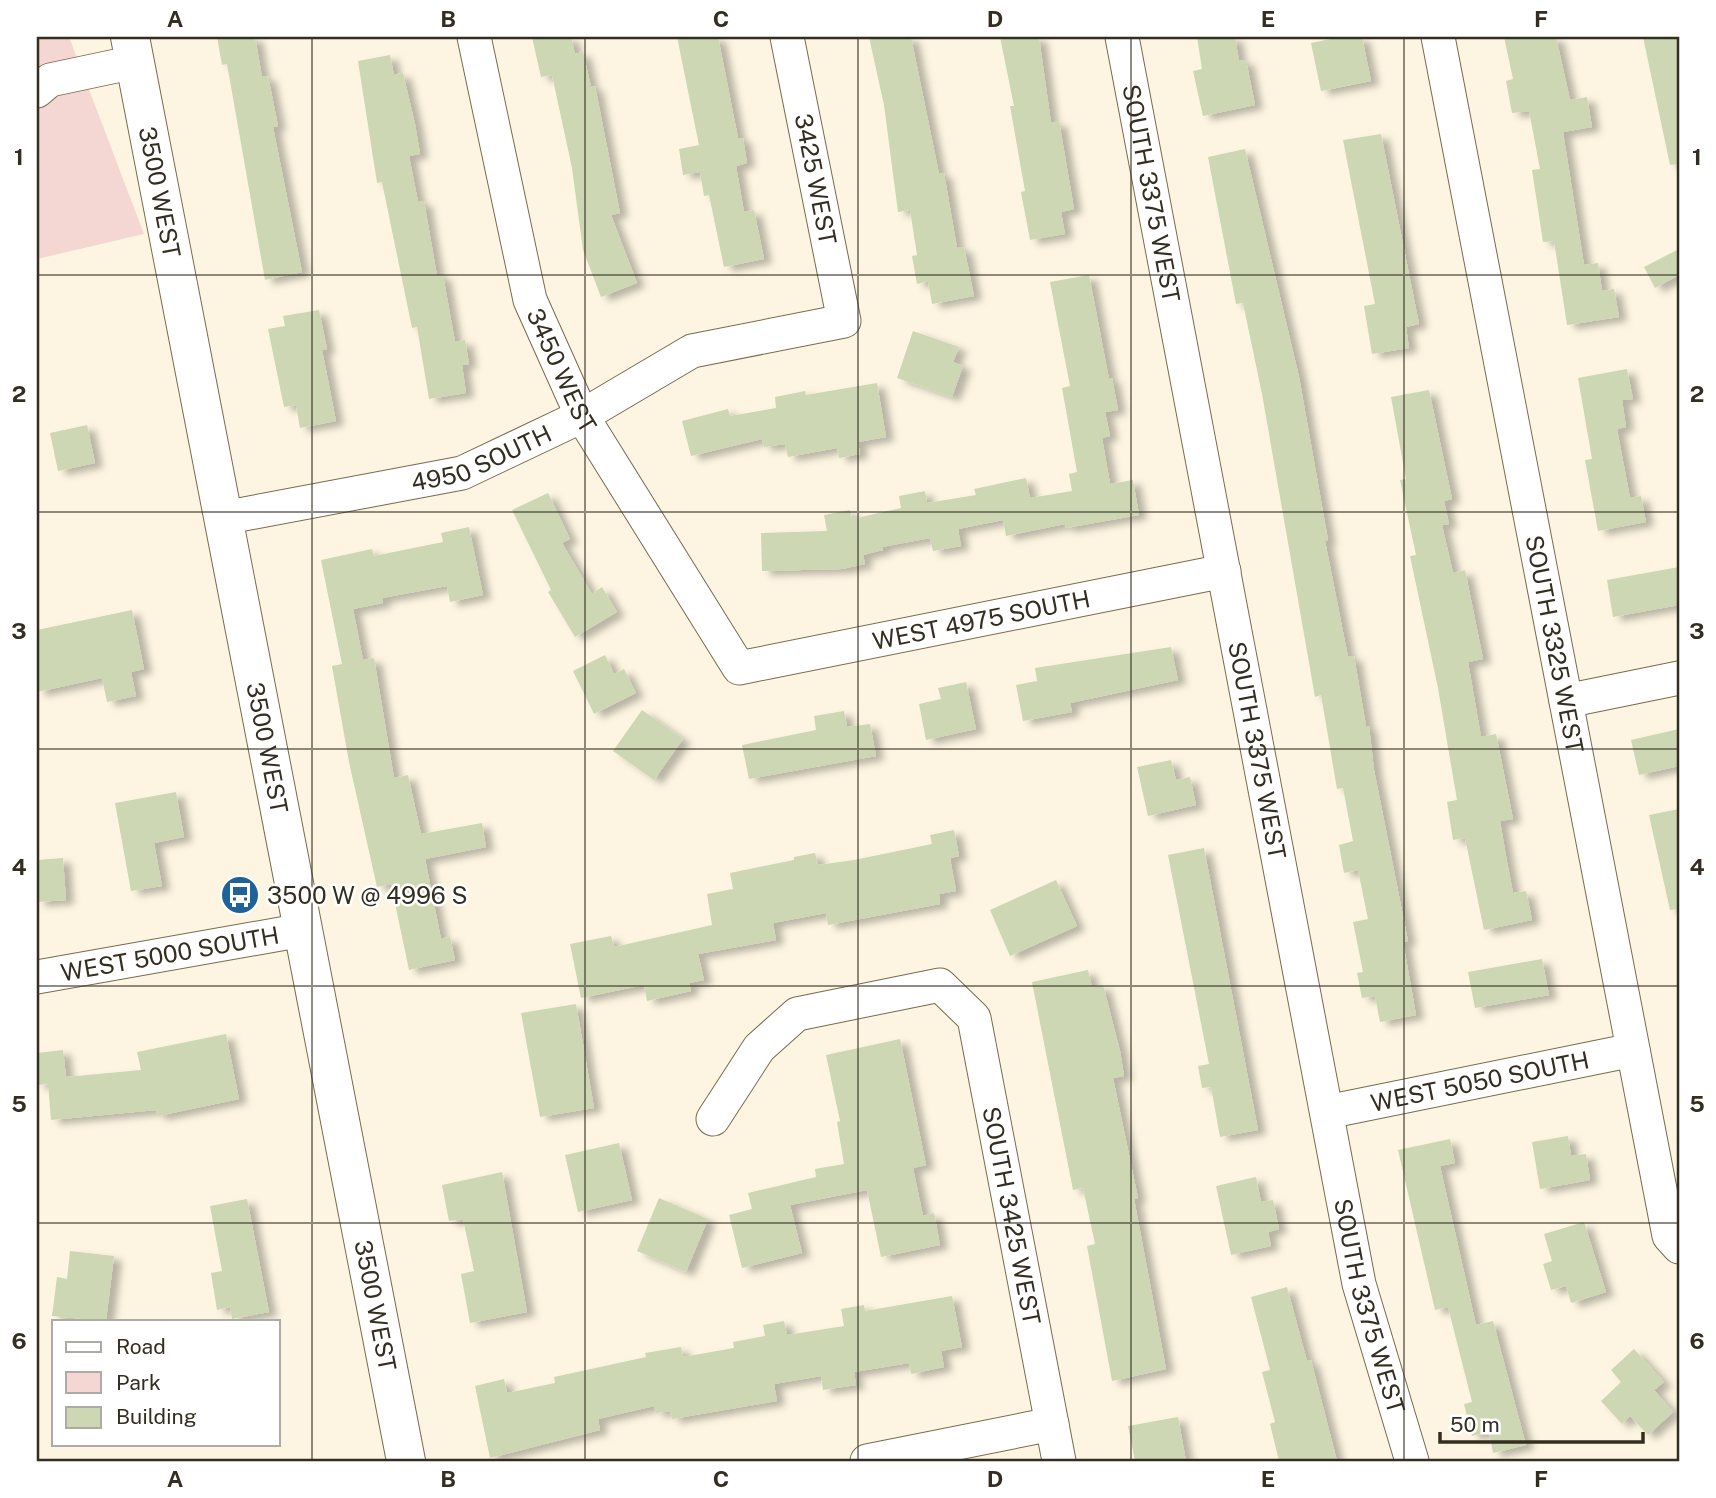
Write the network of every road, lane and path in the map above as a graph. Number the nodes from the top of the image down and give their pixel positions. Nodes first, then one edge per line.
1 (474, 37) edge
2 (787, 37) edge
3 (1122, 37) edge
4 (1438, 37) edge
5 (132, 49) edge
6 (37, 91) edge
7 (844, 321) joint
8 (582, 416) junction
9 (223, 518) junction
10 (1224, 571) junction
11 (739, 668) joint
12 (1679, 678) edge
13 (1566, 701) junction
14 (303, 930) junction
15 (37, 977) edge
16 (1633, 1050) junction
17 (1327, 1112) junction
18 (713, 1119) dead end
19 (1679, 1247) edge
20 (1052, 1424) junction
21 (406, 1461) edge
22 (867, 1461) edge
23 (1059, 1461) edge
24 (1412, 1461) edge

1 - 8 street, 3450 WEST
2 - 7 street, 3425 WEST
3 - 10 street, SOUTH 3375 WEST
4 - 13 street, SOUTH 3325 WEST
5 - 6 street
5 - 9 main road, 3500 WEST
7 - 8 street, 4950 SOUTH
8 - 9 street, 4950 SOUTH
8 - 11 street, 3450 WEST
9 - 14 main road, 3500 WEST
10 - 11 street, WEST 4975 SOUTH
10 - 17 street, SOUTH 3375 WEST
12 - 13 street
13 - 16 street, SOUTH 3325 WEST
14 - 15 street, WEST 5000 SOUTH
14 - 21 main road, 3500 WEST
16 - 17 street, WEST 5050 SOUTH
16 - 19 street, SOUTH 3325 WEST
17 - 24 street, SOUTH 3375 WEST
18 - 20 street, SOUTH 3425 WEST
20 - 22 street
20 - 23 street, SOUTH 3425 WEST

